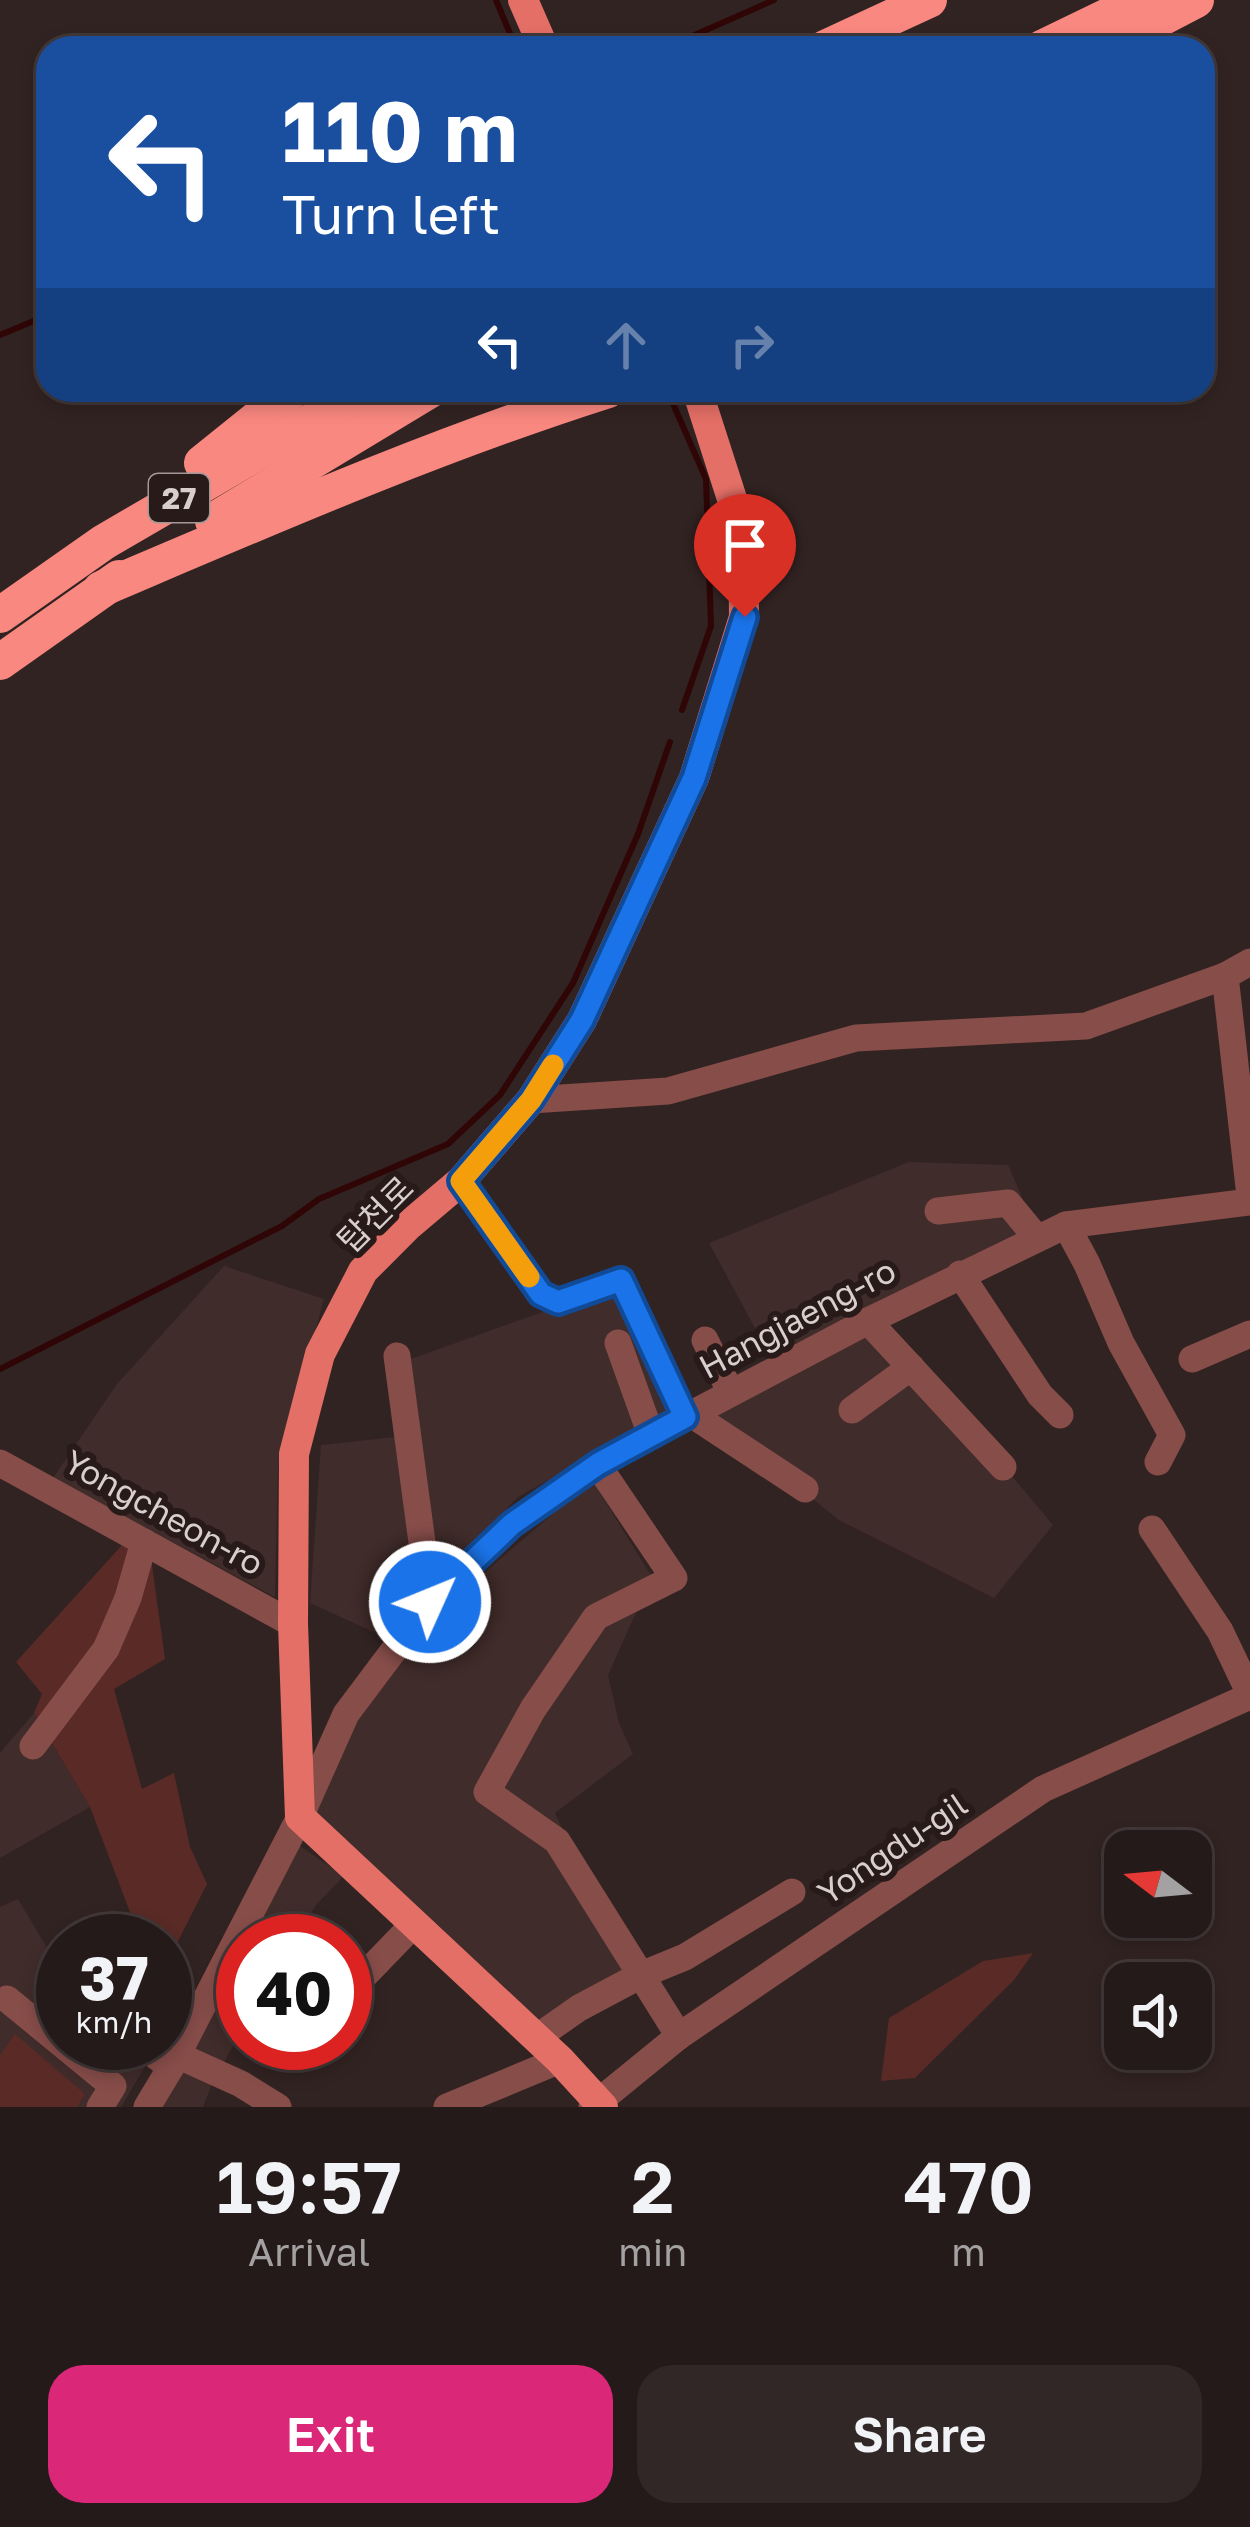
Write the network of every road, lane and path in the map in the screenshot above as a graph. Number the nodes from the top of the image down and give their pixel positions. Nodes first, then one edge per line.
1 (523, 0) edge
2 (928, 0) edge
3 (1142, 0) edge
4 (1196, 0) edge
5 (1206, 0) edge
6 (539, 36) edge
7 (851, 36) edge
8 (1067, 36) edge
9 (1127, 36) edge
10 (1157, 36) edge
11 (278, 402) edge
12 (344, 402) edge
13 (410, 402) edge
14 (571, 402) edge
15 (701, 402) edge
16 (104, 542) junction
17 (101, 589) junction
18 (0, 615) edge
19 (0, 662) edge
20 (1238, 969) edge
21 (531, 1100) junction
22 (461, 1181) junction
23 (1248, 1204) edge
24 (938, 1211) dead end
25 (1066, 1225) junction
26 (1037, 1238) junction
27 (960, 1274) junction
28 (868, 1321) junction
29 (1250, 1334) edge
30 (705, 1340) dead end
31 (618, 1343) dead end
32 (397, 1357) dead end
33 (1192, 1359) dead end
34 (911, 1367) junction
35 (731, 1393) junction
36 (853, 1410) dead end
37 (1060, 1415) dead end
38 (688, 1416) junction
39 (651, 1435) junction
40 (1158, 1462) dead end
41 (0, 1463) edge
42 (598, 1464) junction
43 (1004, 1467) dead end
44 (805, 1489) dead end
45 (1152, 1529) dead end
46 (144, 1542) junction
47 (430, 1602) junction
48 (293, 1624) junction
49 (1250, 1695) edge
50 (33, 1746) dead end
51 (300, 1817) junction
52 (792, 1892) dead end
53 (414, 1924) junction
54 (372, 1967) edge
55 (641, 1975) junction
56 (8, 1999) dead end
57 (192, 2026) edge
58 (679, 2036) junction
59 (536, 2038) junction
60 (560, 2060) junction
61 (192, 2067) edge
62 (169, 2070) edge
63 (599, 2106) edge
64 (100, 2107) edge
65 (147, 2107) edge
66 (278, 2107) edge
67 (447, 2107) edge

1 - 6 main road
2 - 7 highway
3 - 8 highway
4 - 9 highway
5 - 10 highway
11 - 16 highway
12 - 16 highway, 27
13 - 17 highway
14 - 17 highway
15 - 21 main road, 탑천로
16 - 18 highway, 27
17 - 19 highway
20 - 21 street
20 - 23 street
21 - 22 main road, 탑천로
22 - 38 street
22 - 48 main road, 탑천로
23 - 25 street, Hangjaeng-ro
24 - 26 street
25 - 26 street, Hangjaeng-ro
25 - 40 street
26 - 27 street, Hangjaeng-ro
27 - 28 street, Hangjaeng-ro
27 - 37 street
28 - 34 street
28 - 35 street, Hangjaeng-ro
29 - 33 street
30 - 35 street
31 - 39 street
32 - 47 street
34 - 36 street
34 - 43 street
35 - 38 street, Hangjaeng-ro
38 - 39 street, Hangjaeng-ro
38 - 44 street
39 - 42 street, Hangjaeng-ro
41 - 46 street, Yongcheon-ro
42 - 47 street, Hangjaeng-ro
42 - 55 street
45 - 49 street
46 - 48 street, Yongcheon-ro
46 - 50 street
47 - 51 street, Hangjaeng-ro
48 - 51 main road, 탑천로
49 - 58 street, Yongdu-gil
51 - 53 main road
51 - 57 street, Hangjaeng-ro
52 - 55 street
53 - 54 street
53 - 59 main road
55 - 58 street
55 - 59 street
56 - 64 street
58 - 63 street, Yongdu-gil
59 - 60 main road
60 - 63 main road
60 - 67 street
61 - 66 street
62 - 65 street, Hangjaeng-ro

